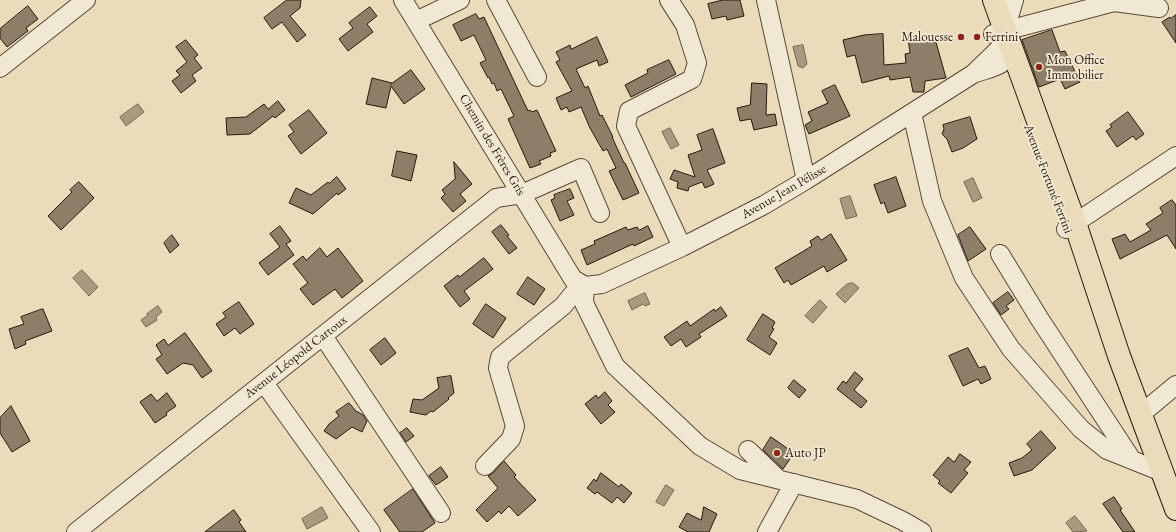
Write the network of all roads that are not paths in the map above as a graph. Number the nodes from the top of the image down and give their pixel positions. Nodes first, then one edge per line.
1 (86, 0) edge
2 (403, 0) edge
3 (460, 0) edge
4 (496, 0) edge
5 (669, 0) edge
6 (766, 0) edge
7 (981, 0) edge
8 (994, 0) edge
9 (1014, 0) edge
10 (1159, 8) dead end
11 (416, 21) junction
12 (1003, 46) junction
13 (0, 68) edge
14 (536, 77) dead end
15 (912, 113) junction
16 (1176, 156) edge
17 (806, 180) junction
18 (522, 194) junction
19 (600, 213) dead end
20 (1071, 226) junction
21 (682, 247) junction
22 (1000, 254) dead end
23 (583, 285) junction
24 (323, 336) junction
25 (264, 383) junction
26 (1176, 385) edge
27 (1141, 414) junction
28 (748, 450) dead end
29 (1132, 460) junction
30 (485, 466) dead end
31 (1162, 472) junction
32 (786, 481) junction
33 (1176, 509) edge
34 (441, 513) dead end
35 (76, 532) edge
36 (371, 532) edge
37 (767, 532) edge
38 (922, 532) edge

1 - 13 street
2 - 11 street, Chemin des Frères Gris
3 - 11 street
4 - 14 street
5 - 21 street
6 - 17 street
7 - 12 main road, Avenue Fortuné Ferrini
8 - 12 main road, Avenue Fortuné Ferrini
9 - 12 street
10 - 12 street
11 - 18 street, Chemin des Frères Gris
12 - 15 street, Avenue Jean Pélisse
12 - 20 main road, Avenue Fortuné Ferrini
15 - 17 street, Avenue Jean Pélisse
15 - 29 street
16 - 20 street
17 - 21 street, Avenue Jean Pélisse
18 - 19 street, Avenue Léopold Cartoux
18 - 23 street, Chemin des Frères Gris
18 - 24 street, Avenue Léopold Cartoux
20 - 27 main road, Avenue Fortuné Ferrini
21 - 23 street, Avenue Jean Pélisse
22 - 29 street
23 - 30 street
23 - 32 street
24 - 25 street, Avenue Léopold Cartoux
24 - 34 street
25 - 35 street, Avenue Léopold Cartoux
25 - 36 street
26 - 27 street
27 - 31 main road, Avenue Fortuné Ferrini
28 - 32 street
29 - 31 street
31 - 33 main road, Avenue Fortuné Ferrini
32 - 37 street
32 - 38 street

